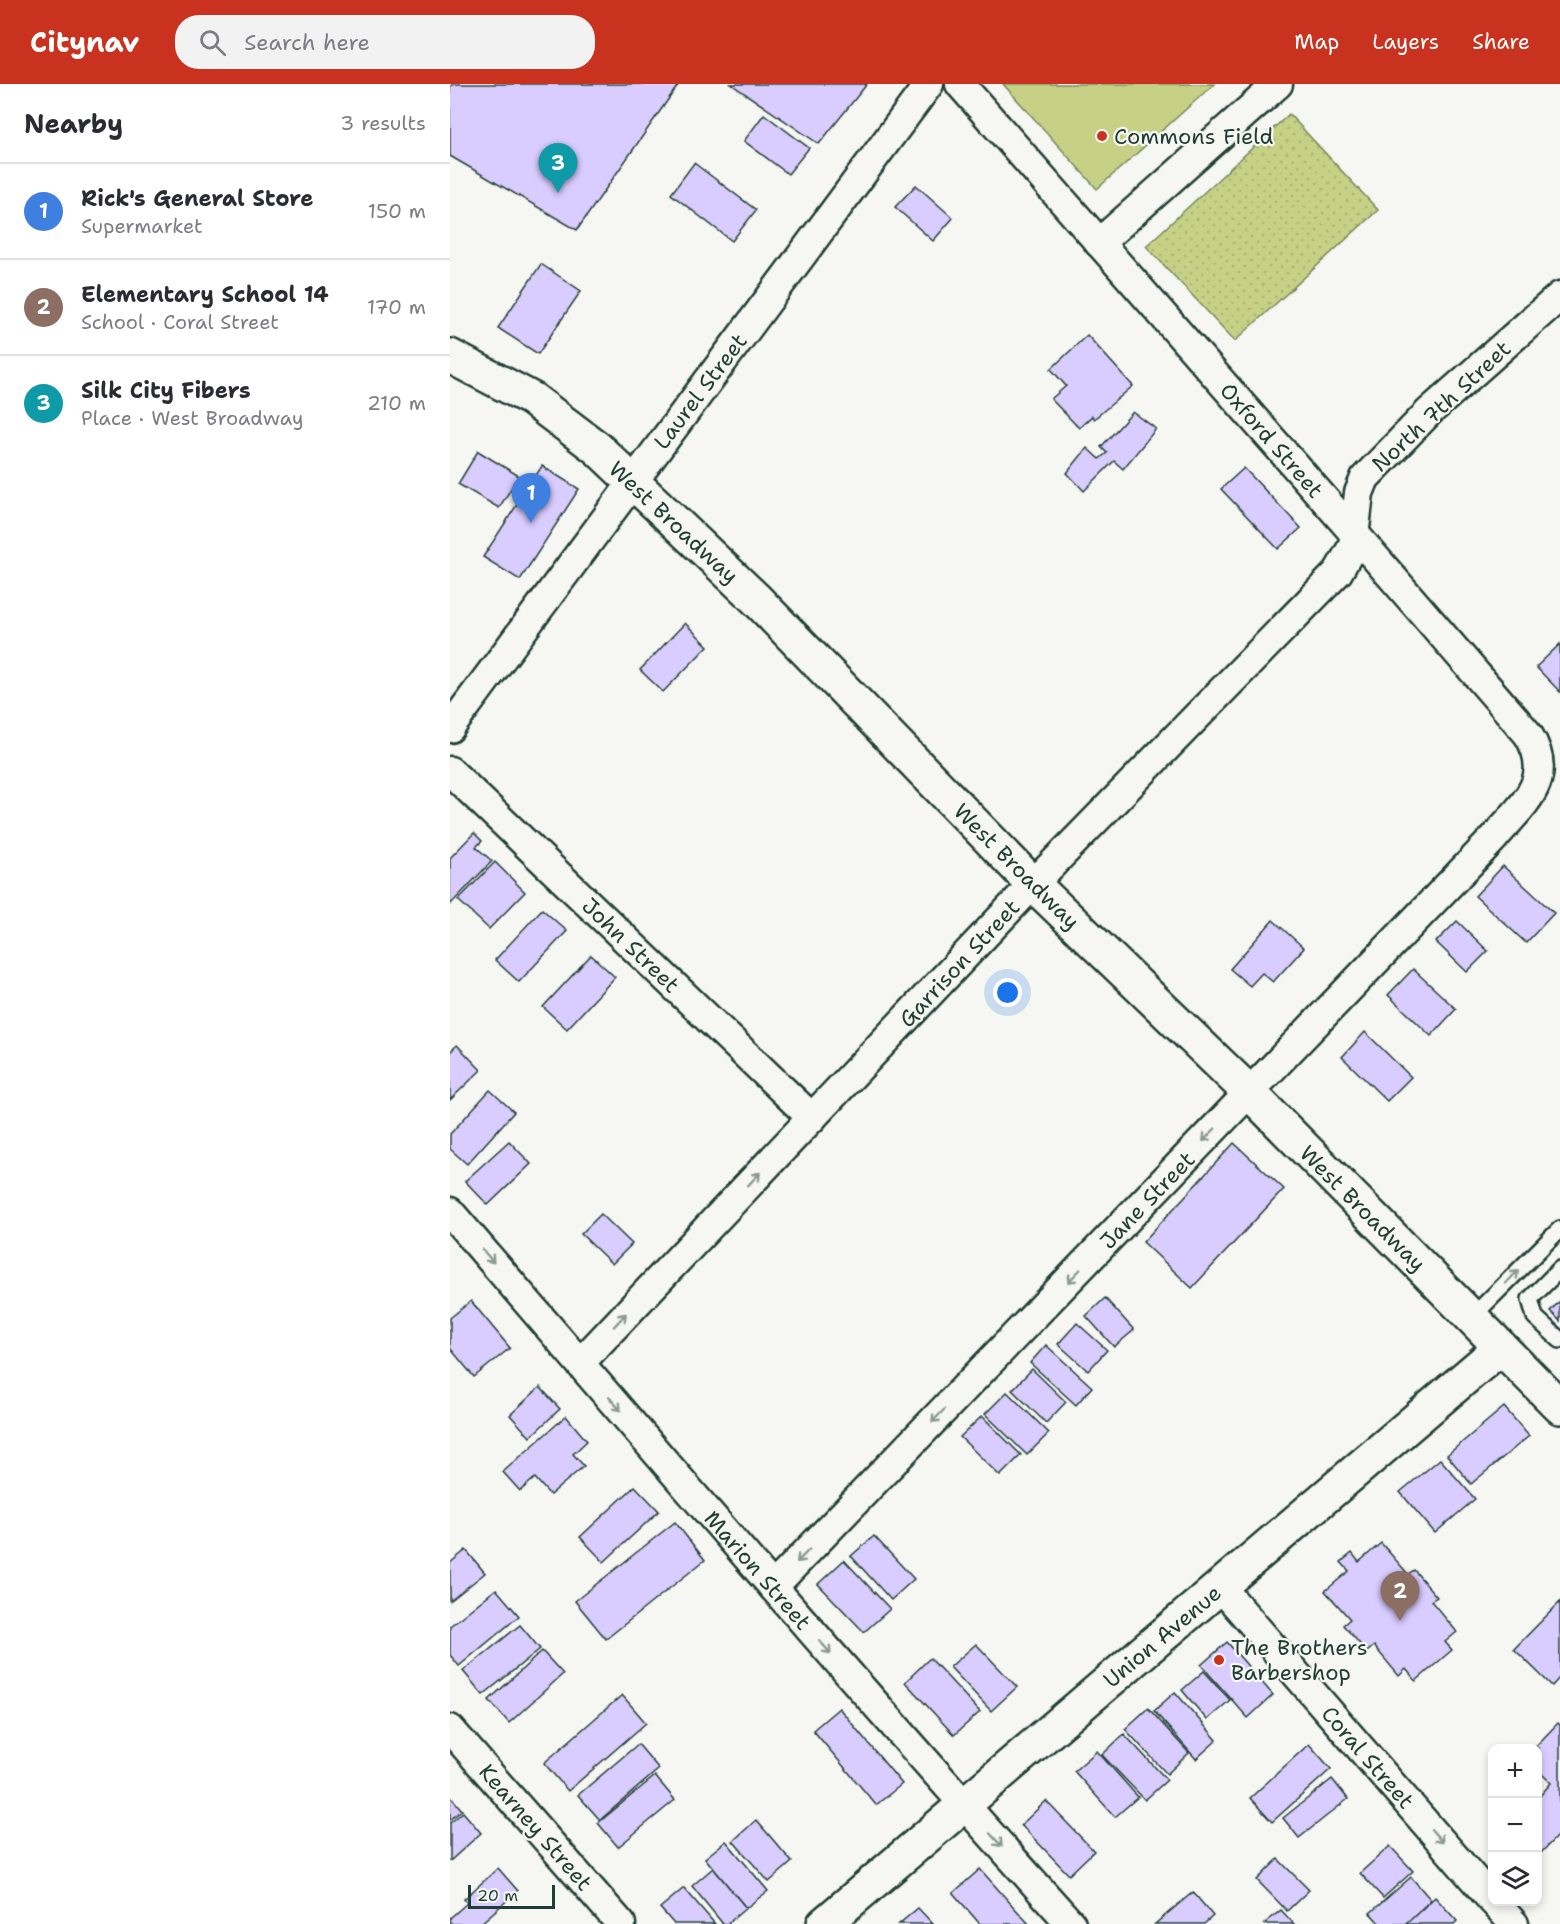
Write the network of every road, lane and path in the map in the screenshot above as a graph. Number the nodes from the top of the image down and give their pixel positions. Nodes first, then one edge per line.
1 (929, 84) edge
2 (960, 84) edge
3 (1278, 84) edge
4 (1099, 243) junction
5 (1560, 296) edge
6 (450, 356) edge
7 (632, 482) junction
8 (1354, 533) junction
9 (450, 728) edge
10 (450, 771) edge
11 (1518, 809) joint
12 (1033, 884) junction
13 (1250, 1093) junction
14 (812, 1118) junction
15 (450, 1212) edge
16 (1560, 1229) edge
17 (1560, 1269) edge
18 (1471, 1318) junction
19 (1560, 1341) edge
20 (1500, 1347) junction
21 (580, 1363) junction
22 (1560, 1407) edge
23 (1220, 1586) junction
24 (773, 1587) junction
25 (450, 1729) edge
26 (964, 1805) junction
27 (1488, 1895) edge
28 (1498, 1906) edge
29 (621, 1924) edge
30 (824, 1924) edge
31 (1071, 1924) edge
32 (1514, 1924) edge

1 - 7 street, Laurel Street
2 - 4 street, Oxford Street
3 - 4 street
4 - 8 street, Oxford Street
5 - 8 street, North 7th Street
6 - 7 main road, West Broadway
7 - 9 street, Laurel Street
7 - 12 main road, West Broadway
8 - 11 street, Oxford Street
8 - 12 street, Garrison Street
10 - 14 street, John Street
11 - 13 street, Jane Street
12 - 13 main road, West Broadway
12 - 14 street, Garrison Street
13 - 18 main road, West Broadway
13 -> 24 street, Jane Street
21 -> 14 street, Garrison Street
15 -> 21 street, Marion Street
18 -> 16 lane
17 - 19 lane
18 - 20 main road, West Broadway
20 - 22 main road, West Broadway
20 - 23 main road, Union Avenue
21 -> 24 street, Marion Street
23 - 26 main road, Union Avenue
23 -> 27 street, Coral Street
24 -> 26 street, Marion Street
25 - 29 street, Kearney Street
26 - 30 main road, Union Avenue
26 -> 31 street, Marion Street
28 - 32 street, Coral Street

